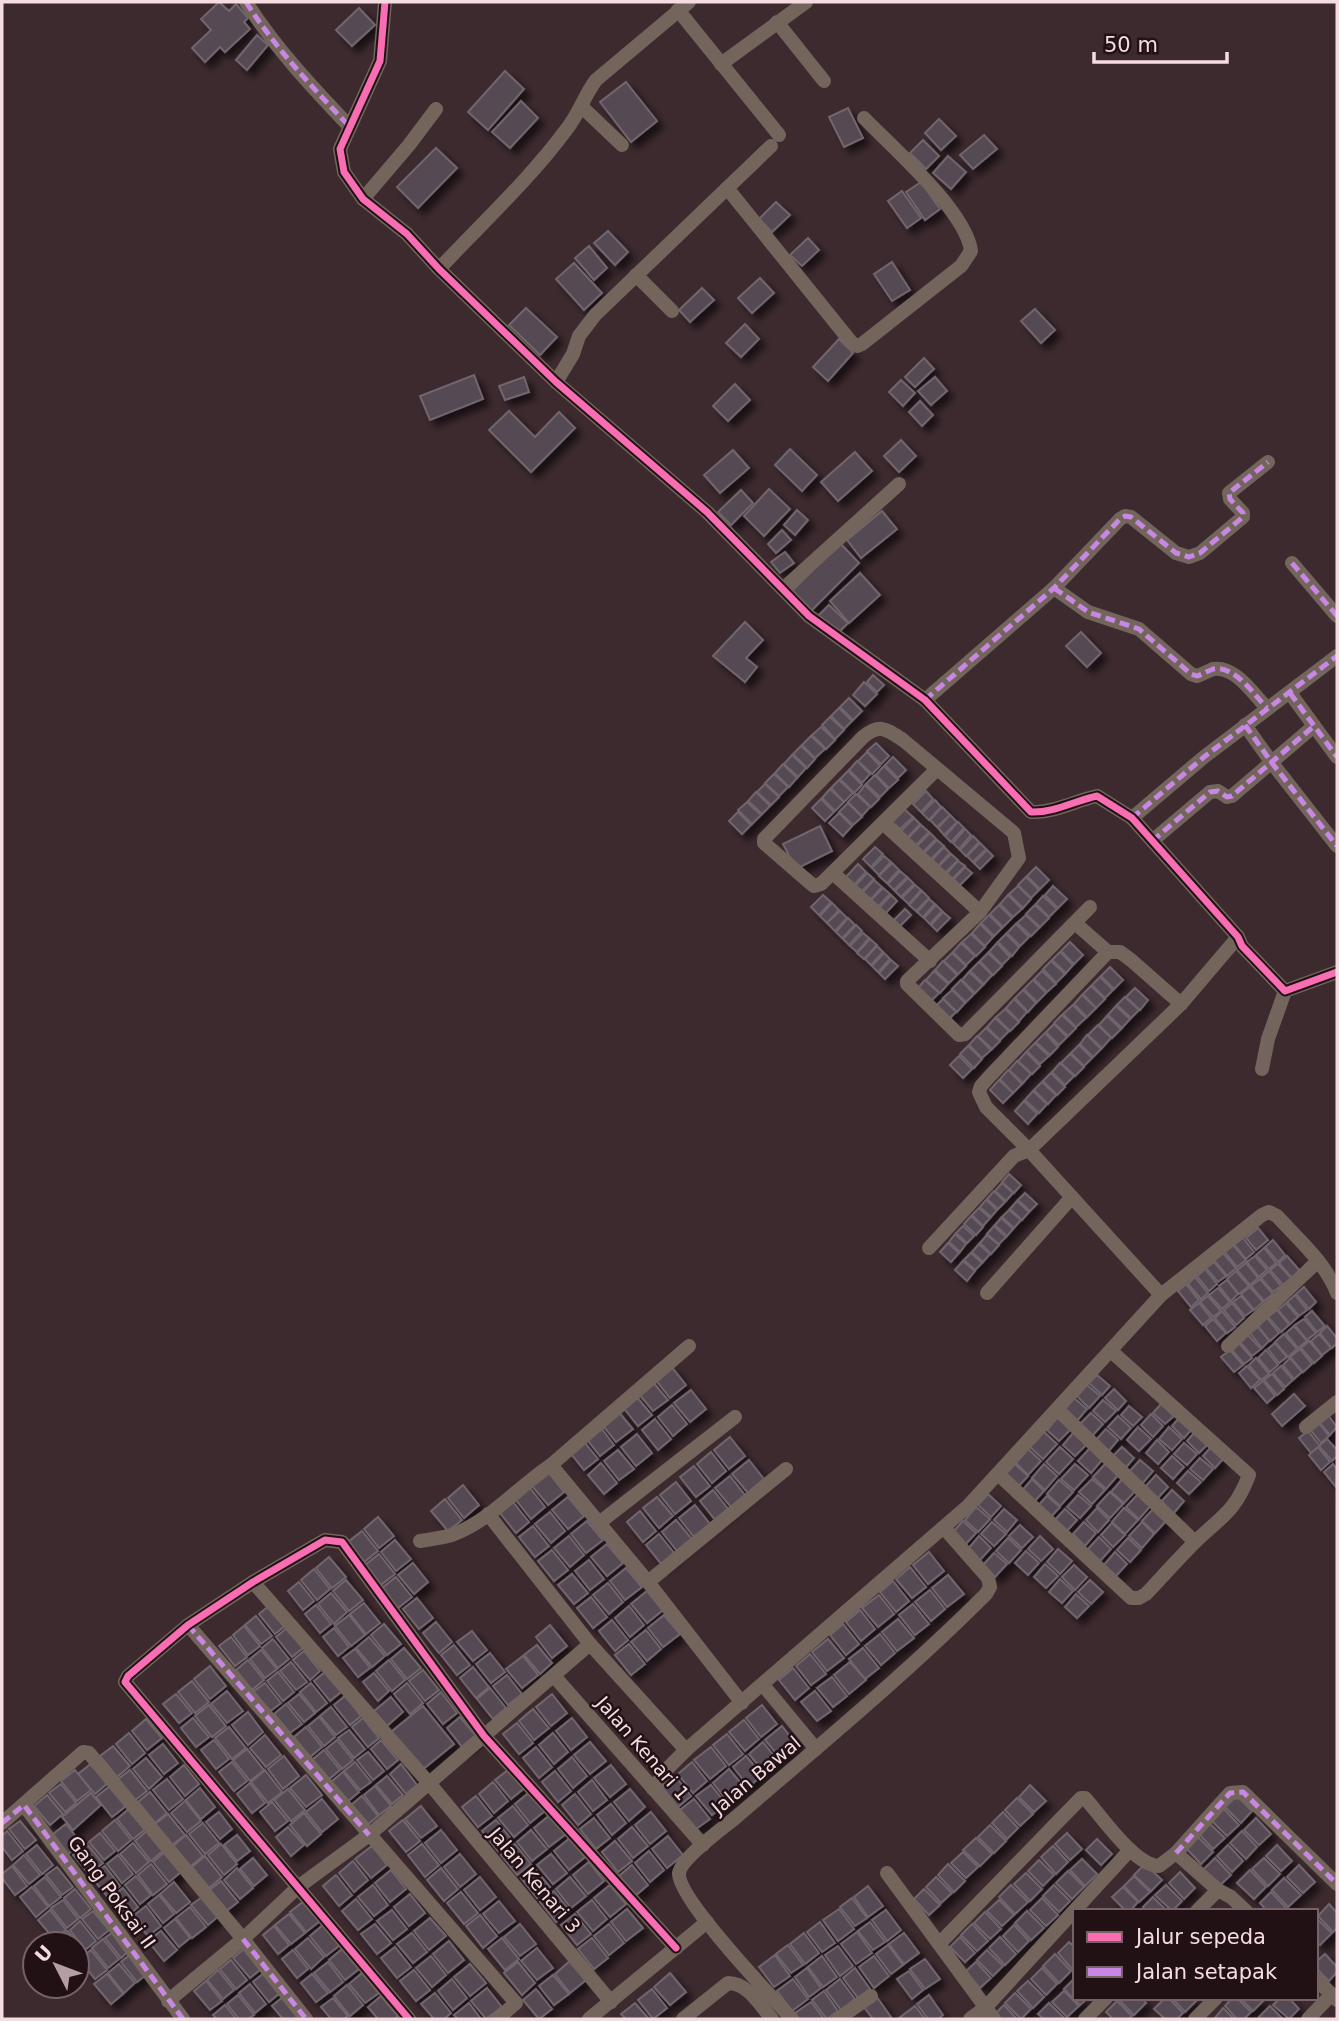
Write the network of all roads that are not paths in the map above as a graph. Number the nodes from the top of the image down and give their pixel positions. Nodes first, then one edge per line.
1 (246, 2) edge
2 (385, 2) edge
3 (806, 2) edge
4 (683, 6) edge
5 (777, 22) junction
6 (721, 64) junction
7 (824, 81) dead end
8 (582, 107) junction
9 (436, 109) dead end
10 (863, 118) dead end
11 (350, 127) junction
12 (622, 145) dead end
13 (727, 188) junction
14 (363, 199) junction
15 (439, 269) junction
16 (636, 275) junction
17 (672, 311) dead end
18 (555, 382) junction
19 (1268, 462) dead end
20 (899, 484) dead end
21 (1292, 563) dead end
22 (1054, 588) junction
23 (783, 589) junction
24 (1337, 616) edge
25 (1337, 656) edge
26 (1290, 693) junction
27 (925, 700) junction
28 (1268, 708) junction
29 (1245, 725) junction
30 (1314, 726) junction
31 (1337, 757) edge
32 (1272, 763) junction
33 (936, 770) junction
34 (1031, 813) junction
35 (1132, 818) junction
36 (883, 823) junction
37 (1014, 833) junction
38 (1152, 841) junction
39 (1337, 846) edge
40 (832, 873) junction
41 (1090, 907) dead end
42 (981, 912) junction
43 (1074, 923) junction
44 (1238, 937) junction
45 (1108, 953) junction
46 (930, 961) junction
47 (1337, 972) edge
48 (1285, 990) junction
49 (1181, 1004) junction
50 (1262, 1069) dead end
51 (1029, 1150) junction
52 (1072, 1197) junction
53 (929, 1248) dead end
54 (1318, 1261) junction
55 (987, 1293) dead end
56 (1337, 1293) edge
57 (1161, 1295) junction
58 (689, 1346) dead end
59 (1228, 1346) dead end
60 (1111, 1351) junction
61 (1337, 1402) edge
62 (1058, 1410) junction
63 (735, 1417) dead end
64 (1306, 1427) dead end
65 (551, 1465) junction
66 (786, 1469) dead end
67 (998, 1474) junction
68 (488, 1514) junction
69 (599, 1524) junction
70 (944, 1528) junction
71 (420, 1541) dead end
72 (1195, 1542) junction
73 (253, 1582) junction
74 (648, 1582) junction
75 (188, 1625) junction
76 (590, 1644) junction
77 (554, 1676) junction
78 (763, 1685) junction
79 (742, 1703) junction
80 (484, 1735) junction
81 (816, 1749) junction
82 (686, 1750) junction
83 (429, 1783) junction
84 (653, 1789) junction
85 (24, 1805) junction
86 (2, 1823) edge
87 (369, 1835) junction
88 (703, 1845) junction
89 (1130, 1850) junction
90 (1178, 1850) junction
91 (887, 1872) dead end
92 (1337, 1884) edge
93 (298, 1887) junction
94 (1218, 1890) junction
95 (1079, 1909) edge
96 (1199, 1909) edge
97 (1244, 1909) edge
98 (1073, 1916) edge
99 (707, 1922) junction
100 (243, 1939) junction
101 (939, 1944) junction
102 (676, 1948) junction
103 (1318, 1981) edge
104 (871, 1996) dead end
105 (1334, 1997) edge
106 (1105, 2000) edge
107 (1214, 2000) edge
108 (168, 2001) junction
109 (611, 2002) junction
110 (990, 2013) edge
111 (183, 2019) edge
112 (306, 2019) edge
113 (409, 2019) edge
114 (496, 2019) edge
115 (589, 2019) edge
116 (683, 2019) edge
117 (772, 2019) edge
118 (792, 2019) edge
119 (838, 2019) edge
120 (970, 2019) edge
121 (1085, 2019) edge
122 (1195, 2019) edge
123 (1308, 2019) edge

1 - 11 street
2 - 11 street
3 - 5 street
4 - 6 street
4 - 8 street
5 - 6 street
5 - 7 street
6 - 13 street
8 - 12 street
8 - 15 street
9 - 14 street
10 - 13 street
11 - 14 street
13 - 16 street
14 - 15 street
15 - 18 street
16 - 17 street
16 - 18 street
18 - 23 street
19 - 22 street
20 - 23 street
21 - 24 street
22 - 27 street
22 - 28 street
23 - 27 street
25 - 26 street
26 - 28 street
26 - 30 street
27 - 34 street
28 - 29 street
29 - 32 street
29 - 35 street
30 - 31 street
30 - 32 street
32 - 38 street
32 - 39 street
33 - 36 street
33 - 37 street
33 - 40 street
34 - 35 street
34 - 37 street
35 - 38 street
36 - 40 street
36 - 42 street
37 - 42 street
38 - 44 street
40 - 46 street
41 - 43 street
42 - 46 street
43 - 45 street
43 - 46 street
44 - 48 street
44 - 49 street
45 - 49 street
45 - 51 street
47 - 48 street
48 - 50 street
49 - 51 street
51 - 52 street
51 - 53 street
52 - 55 street
52 - 57 street
54 - 56 street
54 - 57 street
54 - 59 street
57 - 60 street
58 - 65 street
60 - 62 street
60 - 72 street
61 - 64 street
62 - 67 street
62 - 72 street
63 - 69 street
65 - 68 street
65 - 69 street
66 - 74 street
67 - 70 street
67 - 72 street
68 - 71 street
68 - 76 street
69 - 74 street
70 - 78 street
70 - 81 street, Jalan Bawal
73 - 75 street
73 - 80 street
73 - 83 street, Jalan Kenari 3
74 - 79 street
75 - 87 street
75 - 93 street
76 - 77 street
76 - 82 street
77 - 80 street
77 - 84 street, Jalan Kenari 1
78 - 79 street
78 - 81 street
79 - 82 street
80 - 83 street
80 - 102 street
81 - 88 street, Jalan Bawal
82 - 84 street
83 - 87 street
83 - 109 street, Jalan Kenari 3
84 - 88 street, Jalan Kenari 1
85 - 86 street
85 - 100 street
85 - 108 street, Gang Poksai II
87 - 93 street
87 - 114 street
88 - 99 street, Jalan Bawal
89 - 90 street
89 - 95 street
89 - 101 street
90 - 92 street
90 - 94 street
91 - 101 street
93 - 100 street
93 - 113 street
94 - 96 street
94 - 97 street
98 - 110 street
99 - 102 street
99 - 118 street, Jalan Bawal
100 - 108 street
100 - 112 street
101 - 110 street
102 - 109 street
103 - 105 street
104 - 119 street
105 - 123 street
106 - 121 street
107 - 122 street
108 - 111 street, Gang Poksai II
109 - 115 street
110 - 120 street
116 - 117 street

